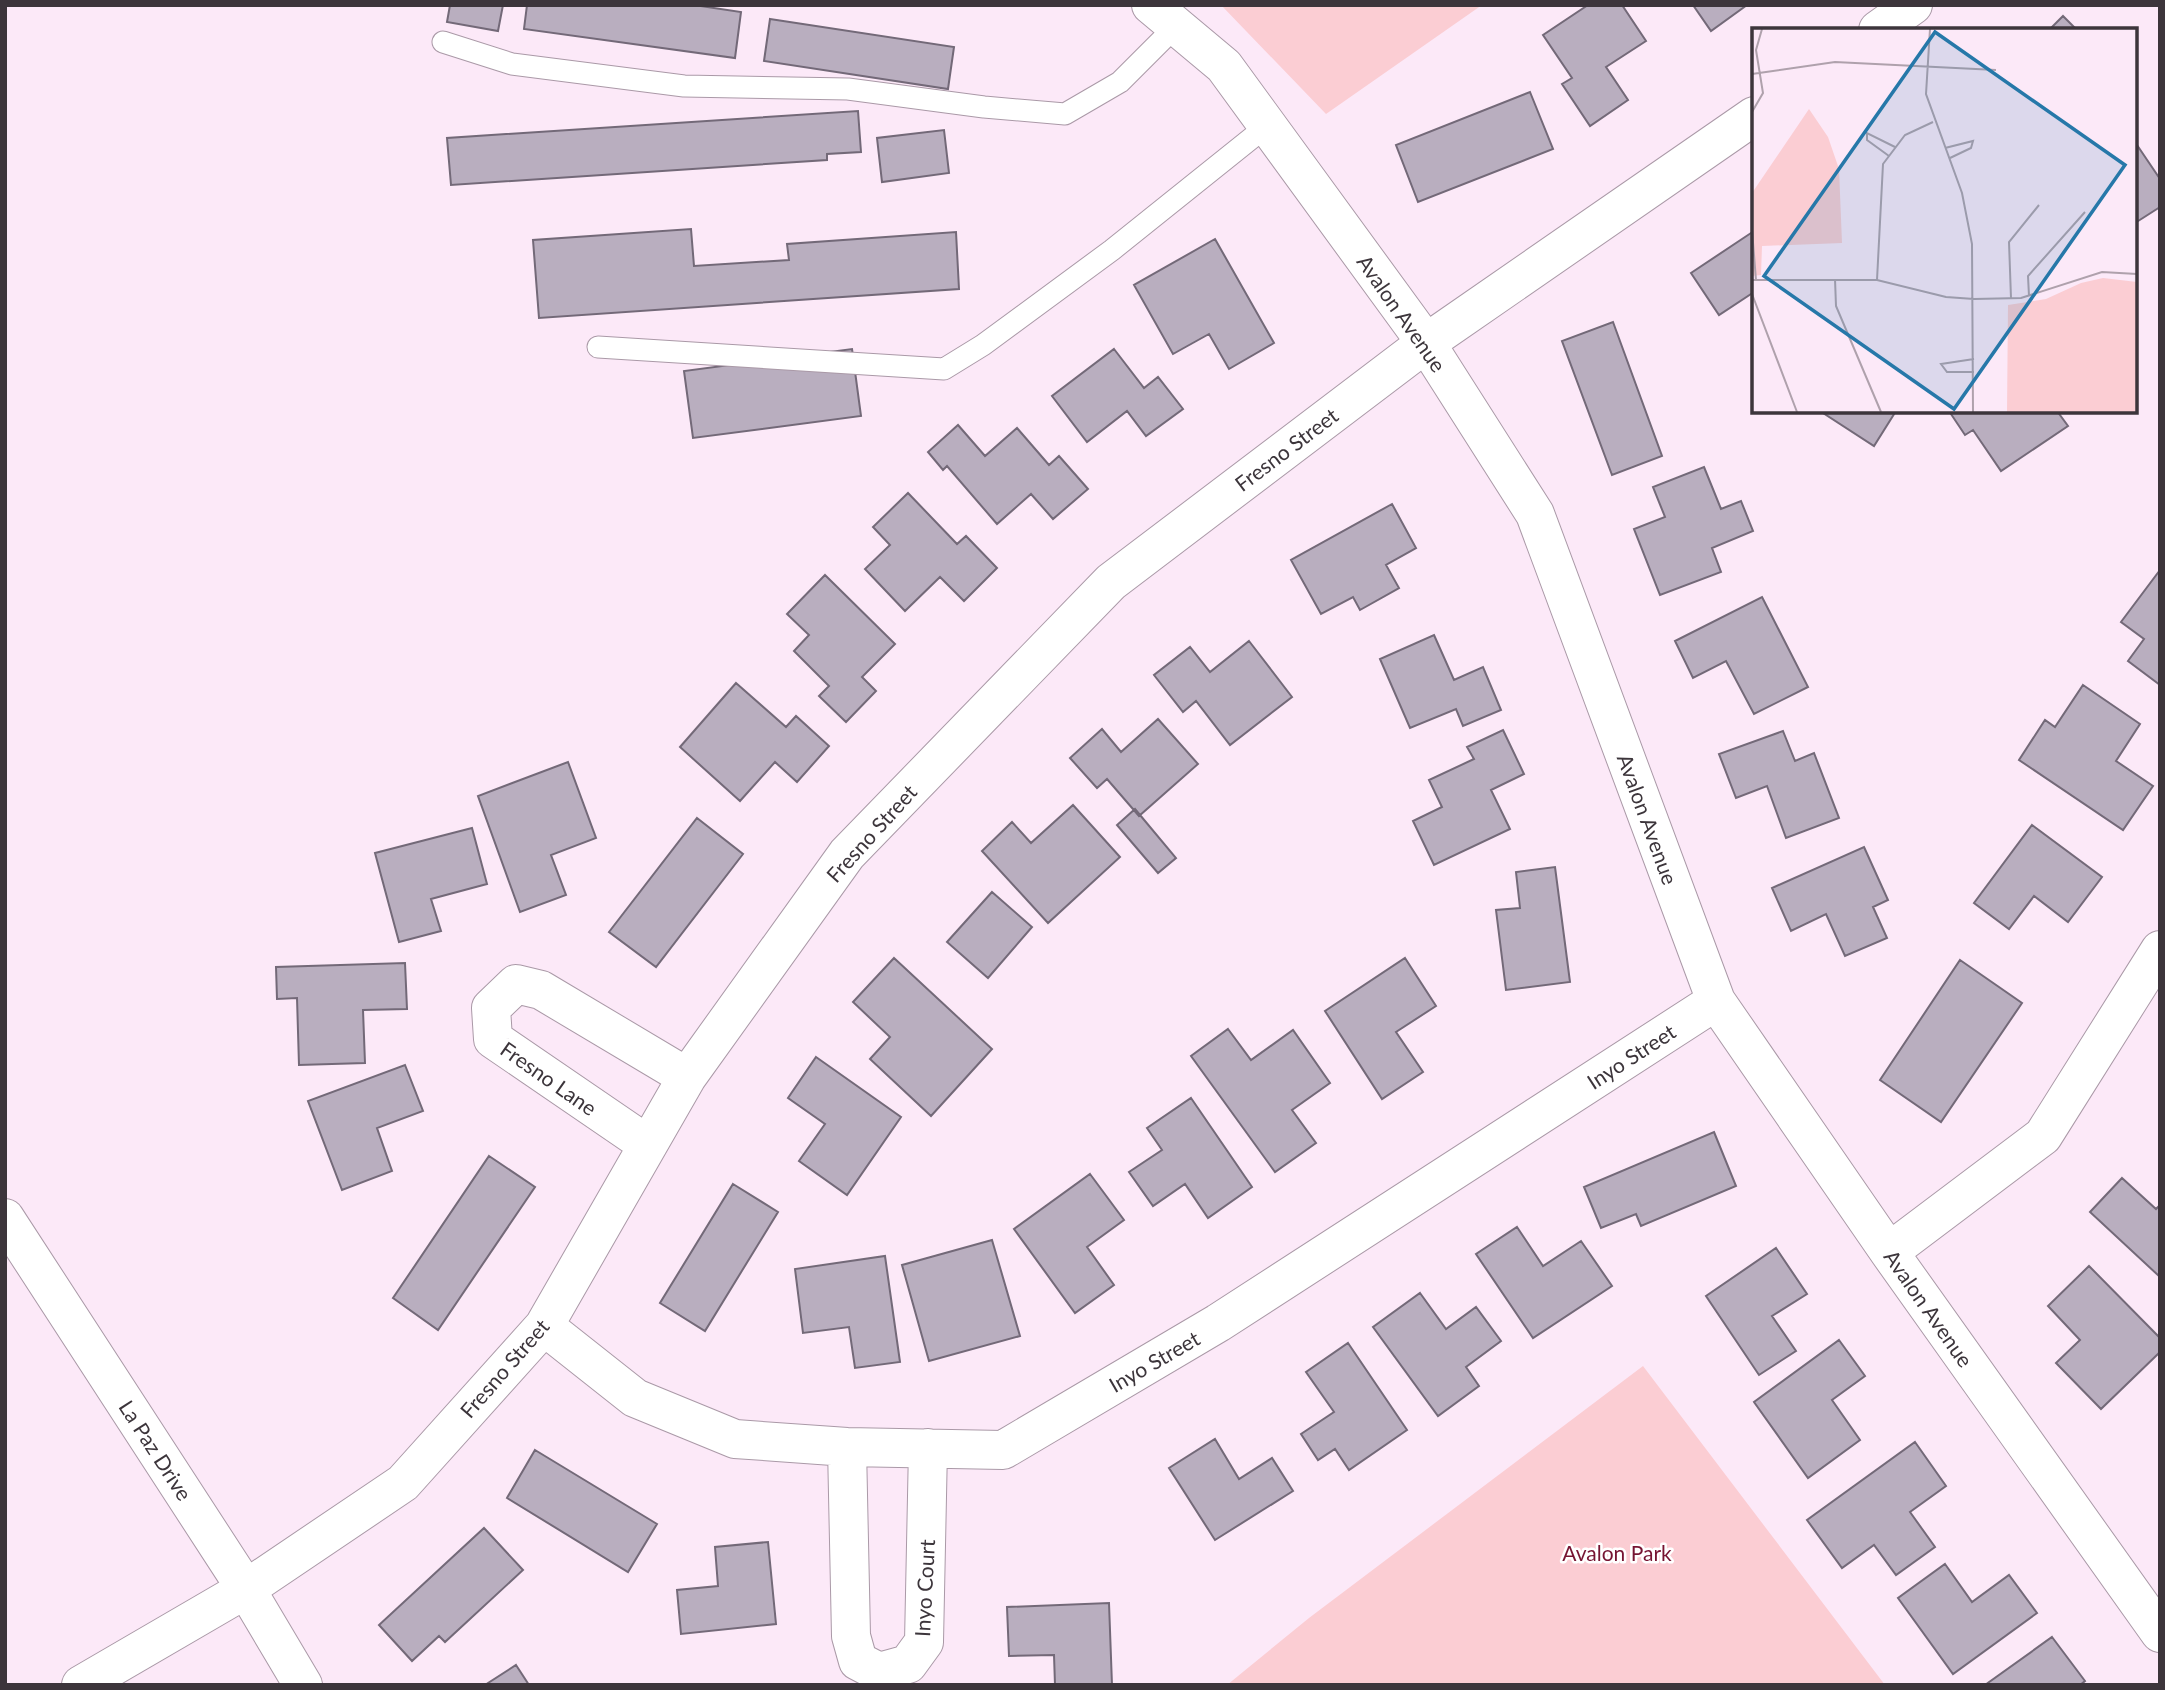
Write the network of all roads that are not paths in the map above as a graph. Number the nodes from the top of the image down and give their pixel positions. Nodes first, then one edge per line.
1 (1913, 5) edge
2 (1164, 16) edge
3 (1881, 28) edge
4 (443, 42) dead end
5 (1752, 117) edge
6 (1268, 125) junction
7 (1426, 343) junction
8 (598, 347) dead end
9 (2160, 950) edge
10 (1716, 1001) junction
11 (687, 1077) junction
12 (648, 1145) junction
13 (5, 1218) edge
14 (1889, 1252) junction
15 (544, 1326) junction
16 (847, 1447) junction
17 (928, 1448) junction
18 (246, 1590) junction
19 (2160, 1633) edge
20 (81, 1685) edge
21 (303, 1685) edge

1 - 3 street
2 - 4 lane
2 - 6 street, Avalon Avenue
5 - 7 street, Fresno Street
6 - 7 street, Avalon Avenue
6 - 8 lane
7 - 10 street, Avalon Avenue
7 - 11 street, Fresno Street
9 - 14 street
10 - 14 street, Avalon Avenue
10 - 17 street, Inyo Street
11 - 12 street, Fresno Street
11 - 12 street, Fresno Lane
12 - 15 street, Fresno Street
13 - 18 street, La Paz Drive
14 - 19 street, Avalon Avenue
15 - 16 street, Inyo Street
15 - 18 street, Fresno Street
16 - 17 street, Inyo Street
16 - 17 street, Inyo Court
18 - 20 street, Fresno Street
18 - 21 street, La Paz Drive

